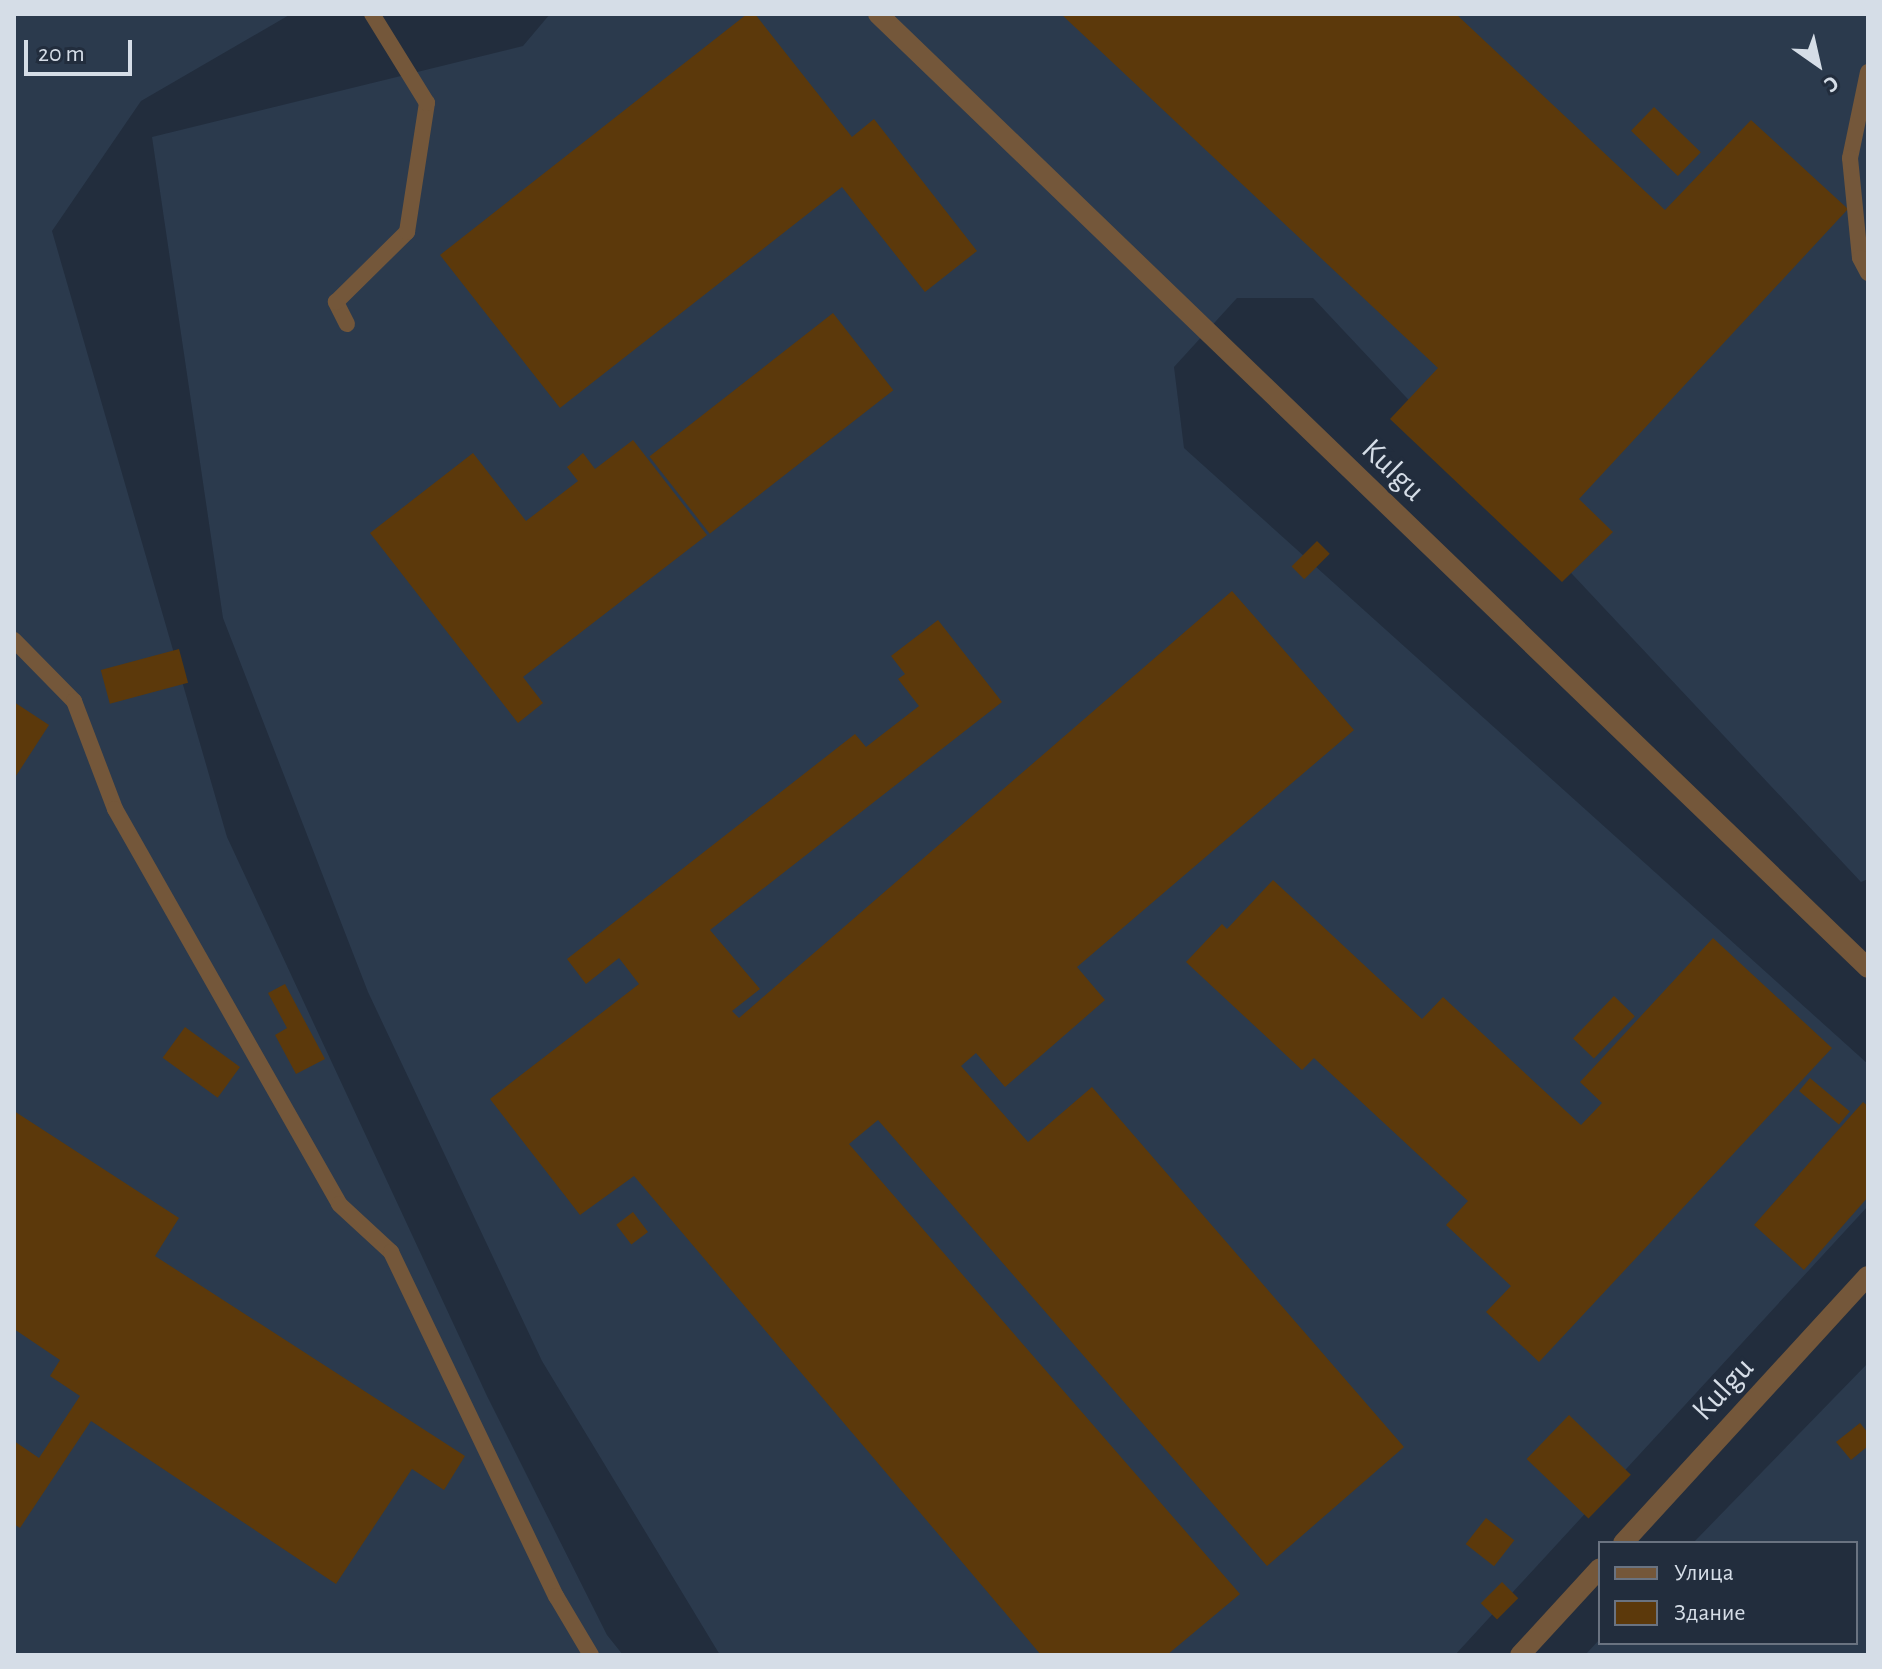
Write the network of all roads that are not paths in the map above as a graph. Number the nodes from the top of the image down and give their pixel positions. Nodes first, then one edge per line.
1 (372, 14) edge
2 (878, 14) edge
3 (1868, 72) edge
4 (1868, 273) edge
5 (347, 324) dead end
6 (14, 640) edge
7 (1868, 968) edge
8 (1868, 1276) edge
9 (1625, 1541) edge
10 (1598, 1570) edge
11 (591, 1655) edge
12 (1520, 1655) edge

1 - 5 lane
2 - 7 street, Kulgu
3 - 4 lane
6 - 11 lane
8 - 9 street, Kulgu
10 - 12 street

